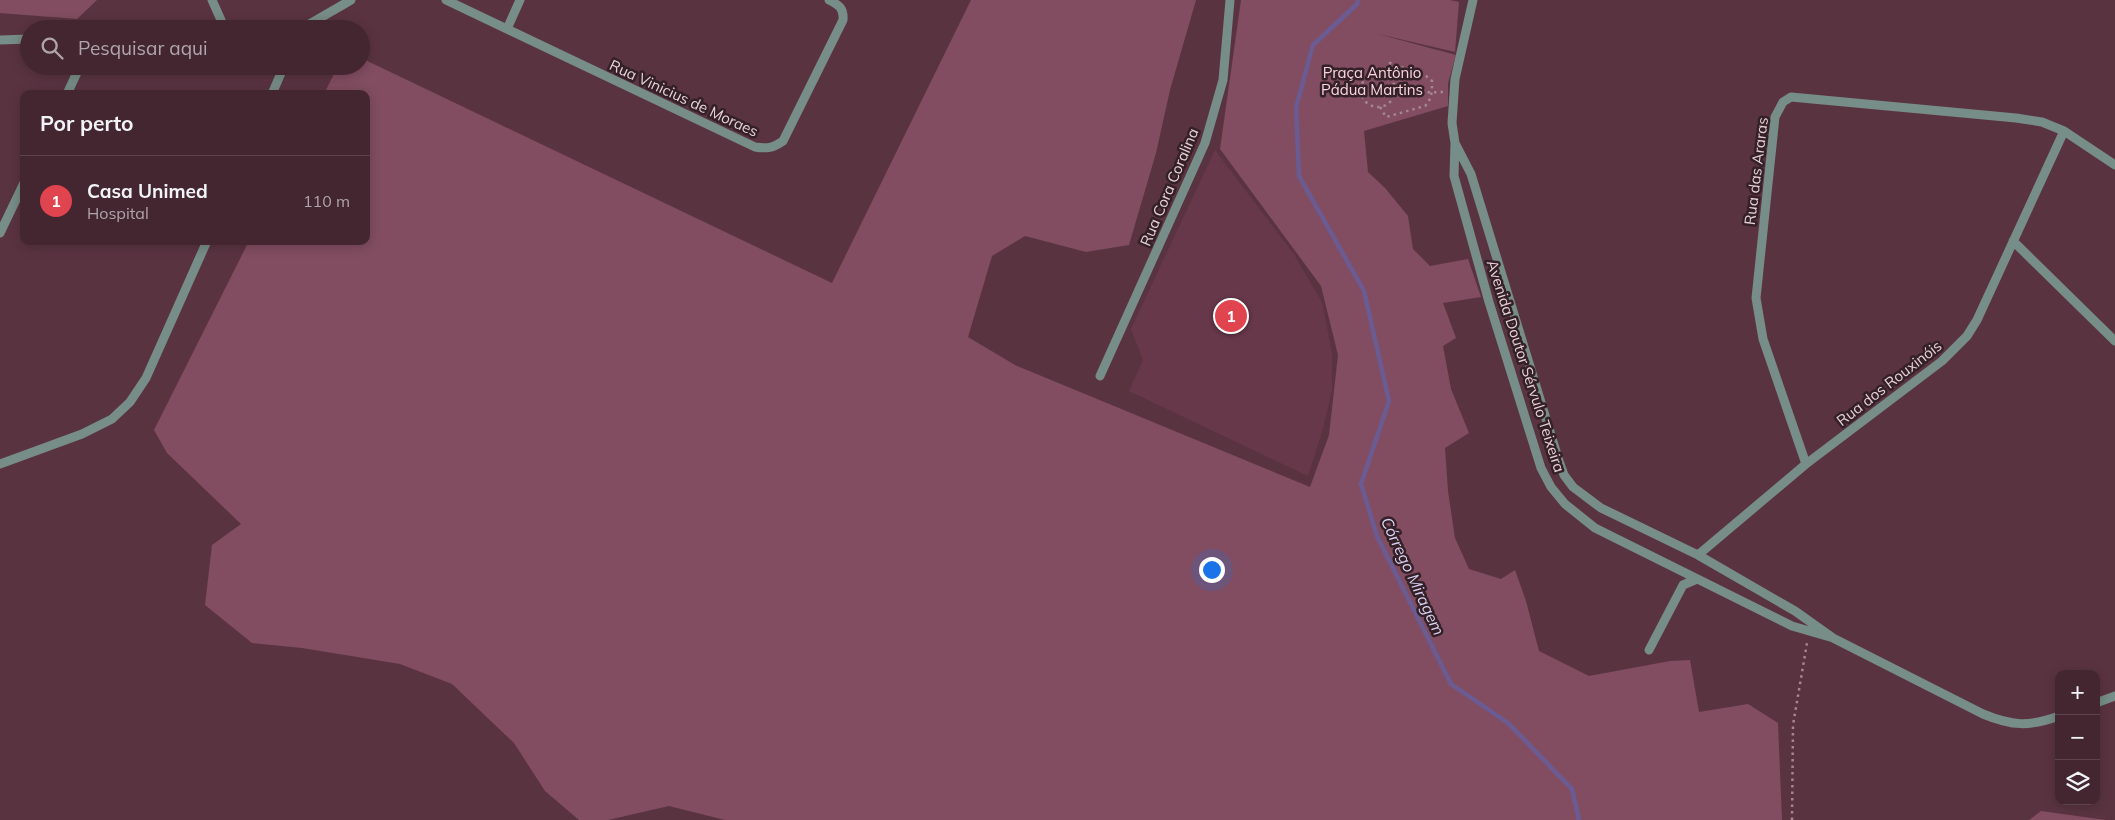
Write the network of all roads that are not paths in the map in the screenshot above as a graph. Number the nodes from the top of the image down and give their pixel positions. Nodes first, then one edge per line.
1 (212, 0) edge
2 (351, 0) edge
3 (446, 0) edge
4 (520, 0) edge
5 (829, 0) edge
6 (1230, 0) edge
7 (1473, 0) edge
8 (221, 20) edge
9 (315, 20) edge
10 (507, 29) junction
11 (20, 39) edge
12 (0, 40) edge
13 (76, 75) edge
14 (280, 75) edge
15 (69, 90) edge
16 (274, 90) edge
17 (2064, 131) junction
18 (1455, 143) junction
19 (2115, 165) edge
20 (20, 191) edge
21 (0, 233) edge
22 (2013, 241) junction
23 (204, 245) edge
24 (2115, 341) edge
25 (1100, 376) dead end
26 (0, 464) edge
27 (1806, 464) junction
28 (1573, 487) junction
29 (1561, 499) junction
30 (1698, 555) junction
31 (1679, 570) junction
32 (1697, 579) junction
33 (1682, 585) junction
34 (1833, 638) junction
35 (1648, 650) dead end
36 (2115, 696) edge
37 (2100, 702) edge
38 (2055, 718) edge

1 - 8 street
2 - 9 street
3 - 10 street, Rua Vinicius de Moraes
4 - 10 street
5 - 10 street, Rua Vinicius de Moraes
6 - 25 street, Rua Cora Coralina
7 - 18 street, Avenida Doutor Sérvulo Teixeira
11 - 12 street
13 - 15 street
14 - 16 street
17 - 19 street, Rua das Araras
17 - 22 street, Rua dos Rouxinóis
17 - 27 street, Rua das Araras
18 - 28 street, Avenida Doutor Sérvulo Teixeira
18 - 29 street, Avenida Doutor Sérvulo Teixeira
20 - 21 street
22 - 24 street
22 - 27 street, Rua dos Rouxinóis
23 - 26 street
27 - 30 street, Rua dos Rouxinóis
28 - 29 street
28 - 30 street, Avenida Doutor Sérvulo Teixeira
29 - 31 street, Avenida Doutor Sérvulo Teixeira
30 - 34 street, Avenida Doutor Sérvulo Teixeira
31 - 32 street, Avenida Doutor Sérvulo Teixeira
31 - 33 street
32 - 33 street
32 - 34 street, Avenida Doutor Sérvulo Teixeira
33 - 35 street
34 - 38 street, Avenida Doutor Sérvulo Teixeira
36 - 37 street

